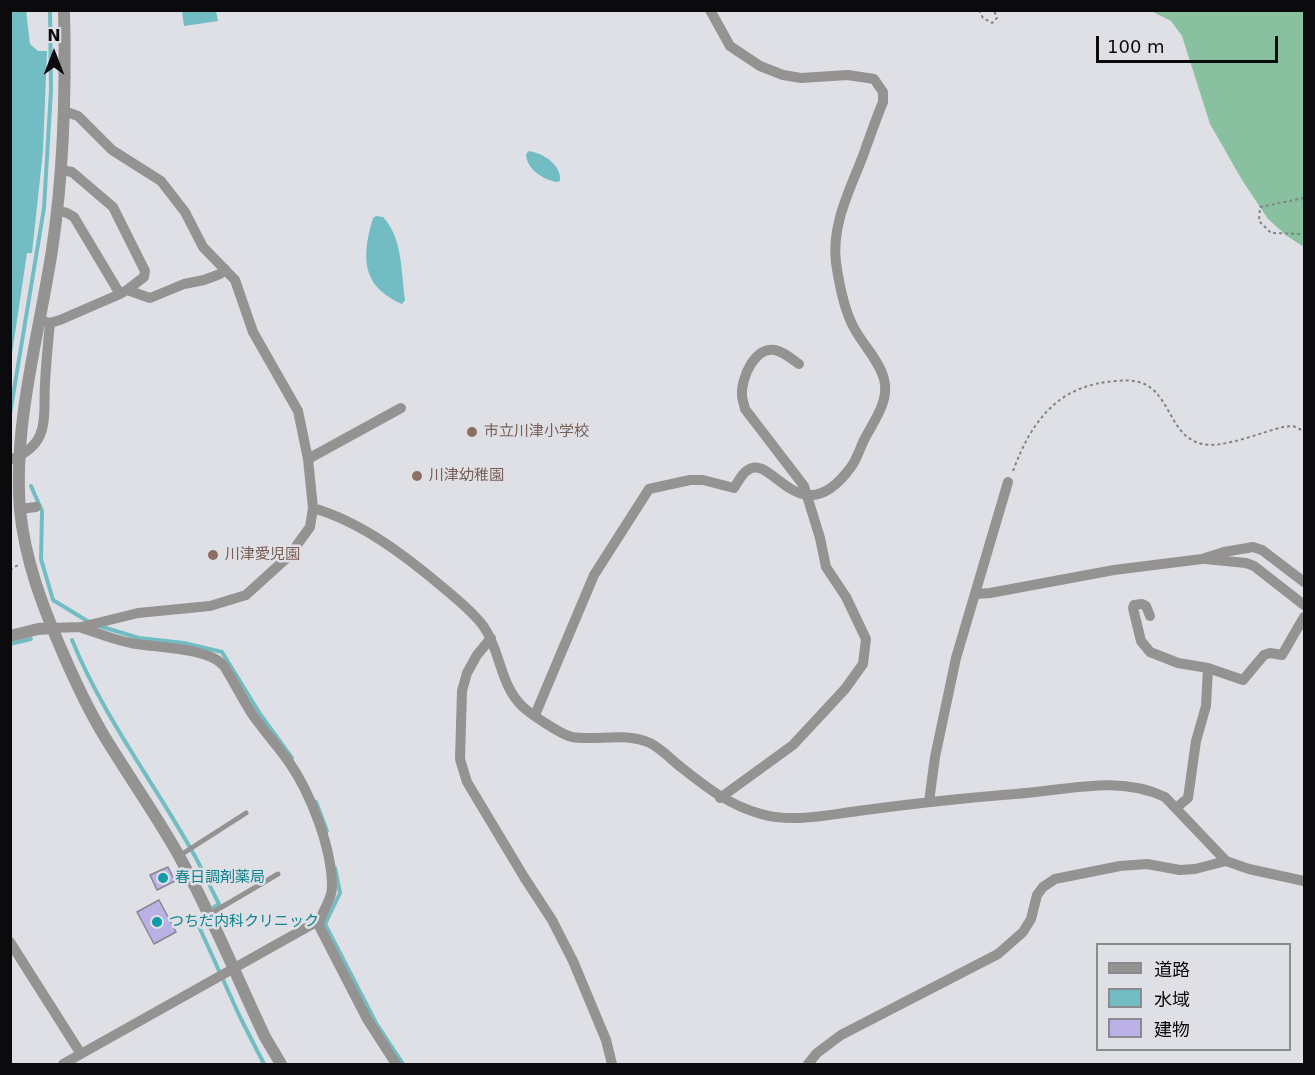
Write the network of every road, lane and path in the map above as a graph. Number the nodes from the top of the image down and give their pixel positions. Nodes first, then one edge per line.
1 (64, 10) edge
2 (710, 10) edge
3 (979, 10) edge
4 (994, 10) edge
5 (64, 111) junction
6 (61, 170) junction
7 (1305, 198) edge
8 (57, 210) junction
9 (1305, 234) edge
10 (225, 269) junction
11 (123, 292) junction
12 (45, 321) junction
13 (799, 364) dead end
14 (400, 408) dead end
15 (1305, 431) edge
16 (15, 458) edge
17 (308, 459) junction
18 (1008, 482) joint
19 (806, 496) junction
20 (36, 507) dead end
21 (313, 508) junction
22 (20, 509) junction
23 (1202, 559) junction
24 (1305, 582) edge
25 (977, 594) junction
26 (1305, 605) edge
27 (1150, 616) dead end
28 (1305, 617) edge
29 (90, 625) junction
30 (52, 628) junction
31 (10, 636) edge
32 (490, 638) junction
33 (1208, 668) junction
34 (535, 715) junction
35 (720, 798) junction
36 (929, 802) junction
37 (1176, 808) junction
38 (246, 813) dead end
39 (187, 851) junction
40 (1226, 861) junction
41 (278, 874) dead end
42 (1305, 880) edge
43 (209, 915) junction
44 (320, 920) junction
45 (10, 942) edge
46 (225, 974) junction
47 (81, 1054) junction
48 (63, 1065) edge
49 (281, 1065) edge
50 (396, 1065) edge
51 (612, 1065) edge
52 (808, 1065) edge

1 - 5 street
2 - 19 street
3 - 4 path
5 - 6 street
5 - 10 street
6 - 8 street
6 - 11 street
7 - 9 path
8 - 11 street
8 - 12 street
10 - 11 street
10 - 17 street
11 - 12 street
12 - 16 street
12 - 16 street
13 - 19 street
14 - 17 street
15 - 18 path
16 - 22 street
17 - 21 street
18 - 25 street
19 - 34 street
19 - 35 street
20 - 22 street
21 - 29 street
21 - 32 street
22 - 30 street
23 - 24 street
23 - 25 street
23 - 26 street
25 - 36 street
27 - 33 street
28 - 33 street
29 - 30 street
29 - 44 street
30 - 31 street
30 - 39 street
32 - 34 street
32 - 51 street
33 - 37 street
34 - 35 street
35 - 36 street
36 - 37 street
37 - 40 street
38 - 39 lane
39 - 43 street
40 - 42 street
40 - 52 street
41 - 43 lane
43 - 46 street
44 - 46 street
44 - 50 street
45 - 47 street
46 - 47 street
46 - 49 street
47 - 48 street

